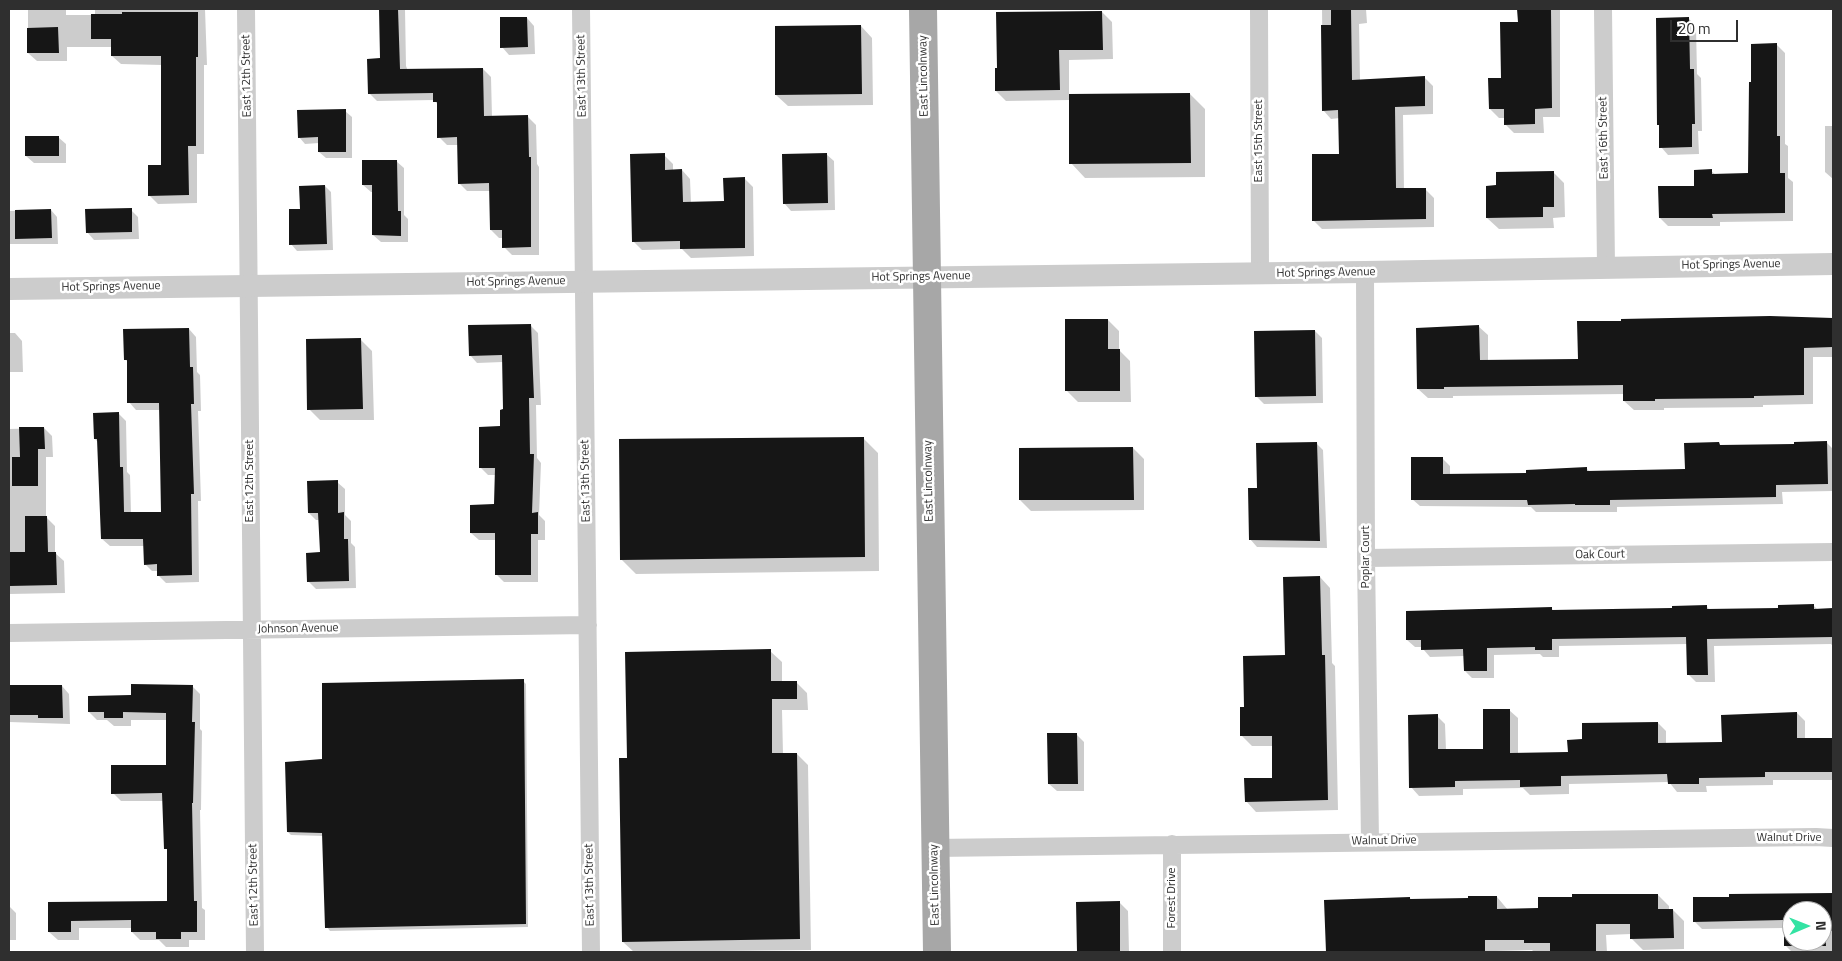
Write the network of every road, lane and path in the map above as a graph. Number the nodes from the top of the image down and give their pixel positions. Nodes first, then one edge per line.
1 (246, 9) edge
2 (581, 9) edge
3 (923, 9) edge
4 (1259, 9) edge
5 (1603, 9) edge
6 (1833, 264) edge
7 (1606, 267) junction
8 (1365, 272) junction
9 (1260, 273) junction
10 (927, 277) junction
11 (584, 281) junction
12 (249, 286) junction
13 (9, 289) edge
14 (1833, 552) edge
15 (1366, 558) junction
16 (588, 625) junction
17 (252, 630) junction
18 (9, 633) edge
19 (1833, 838) edge
20 (1370, 841) junction
21 (1172, 844) junction
22 (934, 848) junction
23 (255, 952) edge
24 (591, 952) edge
25 (937, 952) edge
26 (1172, 952) edge

1 - 12 street, East 12th Street
2 - 11 street, East 13th Street
3 - 10 main road, East Lincolnway
4 - 9 street, East 15th Street
5 - 7 street, East 16th Street
6 - 7 street, Hot Springs Avenue
7 - 8 street, Hot Springs Avenue
8 - 9 street, Hot Springs Avenue
8 - 15 street, Poplar Court
9 - 10 street, Hot Springs Avenue
10 - 11 street, Hot Springs Avenue
10 - 22 main road, East Lincolnway
11 - 12 street, Hot Springs Avenue
11 - 16 street, East 13th Street
12 - 13 street, Hot Springs Avenue
12 - 17 street, East 12th Street
14 - 15 street, Oak Court
15 - 20 street, Poplar Court
16 - 17 street, Johnson Avenue
16 - 24 street, East 13th Street
17 - 18 street, Johnson Avenue
17 - 23 street, East 12th Street
19 - 20 street, Walnut Drive
20 - 21 street, Walnut Drive
21 - 22 street, Walnut Drive
21 - 26 street, Forest Drive
22 - 25 main road, East Lincolnway

